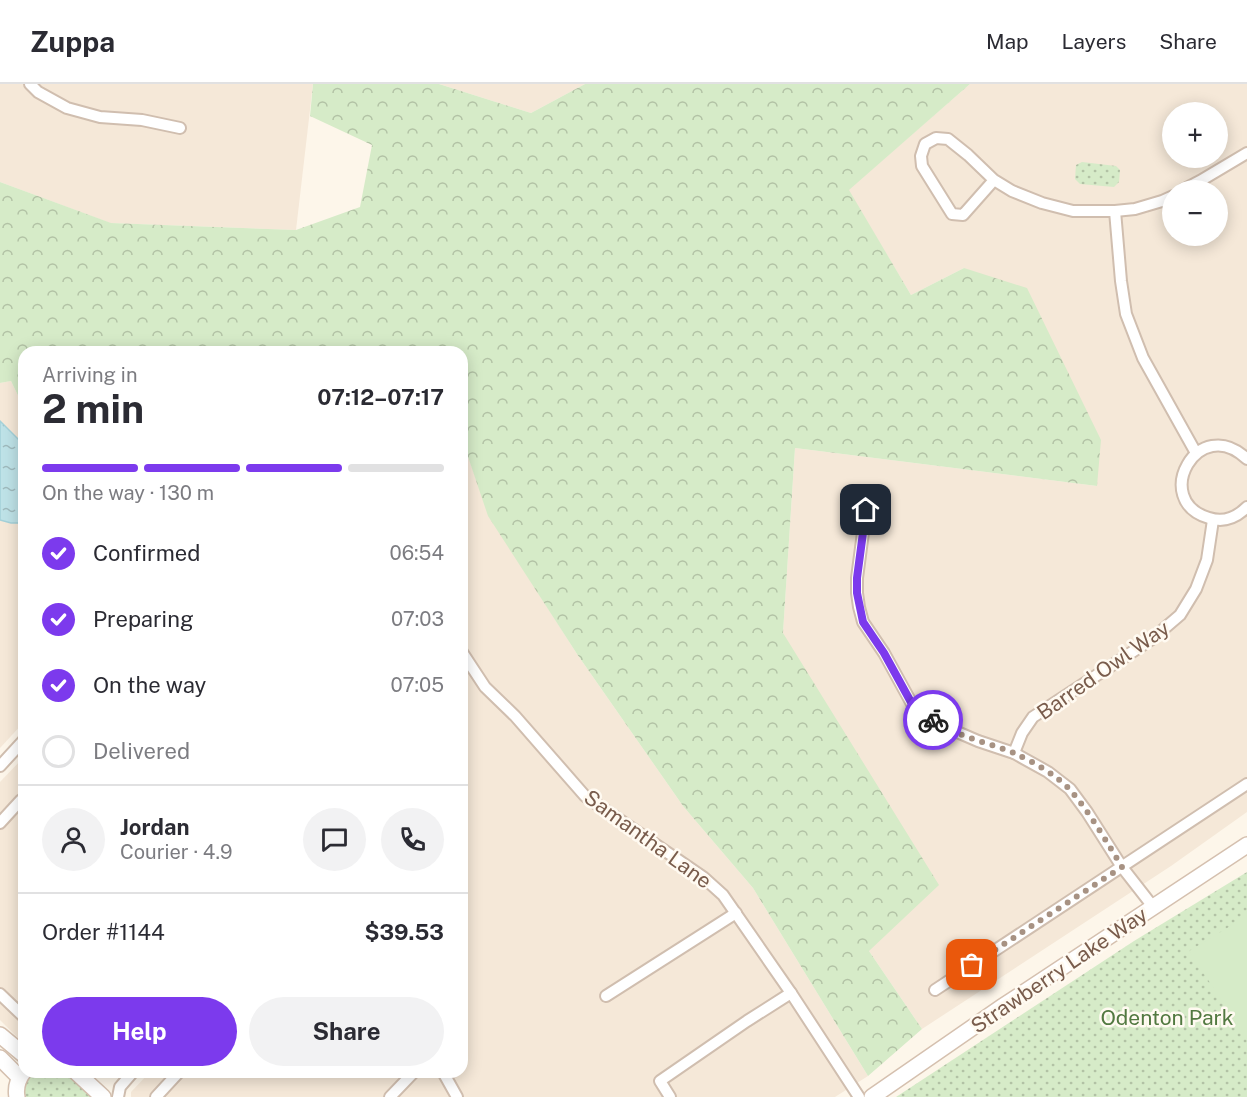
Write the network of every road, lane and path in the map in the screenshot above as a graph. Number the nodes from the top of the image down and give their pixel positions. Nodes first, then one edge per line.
1 (30, 84) edge
2 (180, 128) dead end
3 (1247, 153) edge
4 (994, 180) junction
5 (1202, 180) edge
6 (1162, 201) edge
7 (1115, 211) junction
8 (1196, 453) junction
9 (1247, 459) edge
10 (1247, 507) edge
11 (866, 510) dead end
12 (1213, 520) junction
13 (468, 661) edge
14 (18, 745) edge
15 (1014, 753) junction
16 (2, 760) edge
17 (1247, 784) edge
18 (18, 803) edge
19 (0, 823) edge
20 (1247, 845) edge
21 (1122, 867) junction
22 (1154, 908) junction
23 (736, 913) junction
24 (935, 990) dead end
25 (791, 993) junction
26 (0, 994) edge
27 (606, 996) dead end
28 (18, 1011) edge
29 (0, 1035) edge
30 (18, 1050) edge
31 (0, 1059) edge
32 (18, 1071) edge
33 (20, 1078) edge
34 (83, 1078) edge
35 (129, 1078) edge
36 (173, 1078) edge
37 (408, 1078) edge
38 (445, 1078) edge
39 (119, 1092) edge
40 (101, 1095) edge
41 (17, 1097) edge
42 (156, 1097) edge
43 (390, 1097) edge
44 (456, 1097) edge
45 (670, 1097) edge
46 (858, 1097) edge
47 (872, 1097) edge

1 - 2 street
3 - 5 street
4 - 4 street
4 - 7 street
6 - 7 street
7 - 8 street
8 - 9 street
8 - 12 street
10 - 12 street
11 - 15 street
12 - 15 street, Barred Owl Way
13 - 23 street, Samantha Lane
14 - 16 street
15 - 21 street
17 - 21 street
18 - 19 street
20 - 22 street, Strawberry Lake Way
21 - 22 street
21 - 24 street
22 - 47 street, Strawberry Lake Way
23 - 25 street, Samantha Lane
23 - 27 street
25 - 45 street
25 - 46 street, Samantha Lane
26 - 28 street
29 - 30 street
31 - 32 street
33 - 41 street
34 - 40 street
35 - 39 street
36 - 42 street
37 - 43 street
38 - 44 street
39 - 40 street

